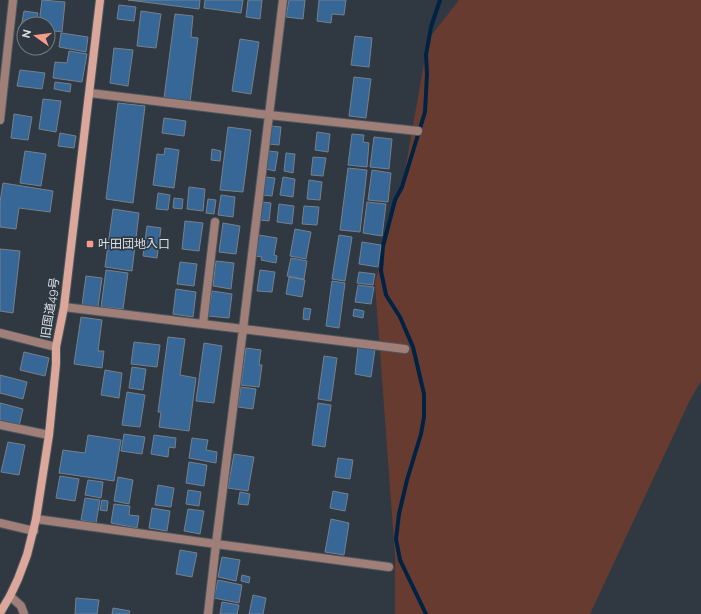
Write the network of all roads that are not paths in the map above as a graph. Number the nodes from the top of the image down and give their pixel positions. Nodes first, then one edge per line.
1 (13, 0) edge
2 (100, 0) edge
3 (283, 0) edge
4 (90, 93) junction
5 (269, 116) junction
6 (0, 120) edge
7 (418, 131) dead end
8 (216, 222) dead end
9 (64, 307) junction
10 (203, 324) junction
11 (244, 329) junction
12 (0, 333) edge
13 (56, 347) junction
14 (405, 349) dead end
15 (0, 425) edge
16 (50, 435) junction
17 (36, 519) junction
18 (0, 524) edge
19 (34, 531) junction
20 (216, 544) junction
21 (389, 567) dead end
22 (10, 596) junction
23 (0, 613) edge
24 (24, 614) edge
25 (208, 614) edge

1 - 6 street
2 - 4 street, 旧国道49号
3 - 5 street
4 - 5 street
4 - 9 street, 旧国道49号
5 - 7 street
5 - 11 street
8 - 10 street
9 - 10 street
9 - 13 street, 旧国道49号
10 - 11 street
11 - 14 street
11 - 20 street
12 - 13 street
13 - 16 street, 旧国道49号
15 - 16 street
16 - 17 street, 旧国道49号
17 - 19 street, 旧国道49号
17 - 20 street
18 - 19 street
19 - 22 street, 旧国道49号
20 - 21 street
20 - 25 street
22 - 23 street, 旧国道49号
22 - 24 street

